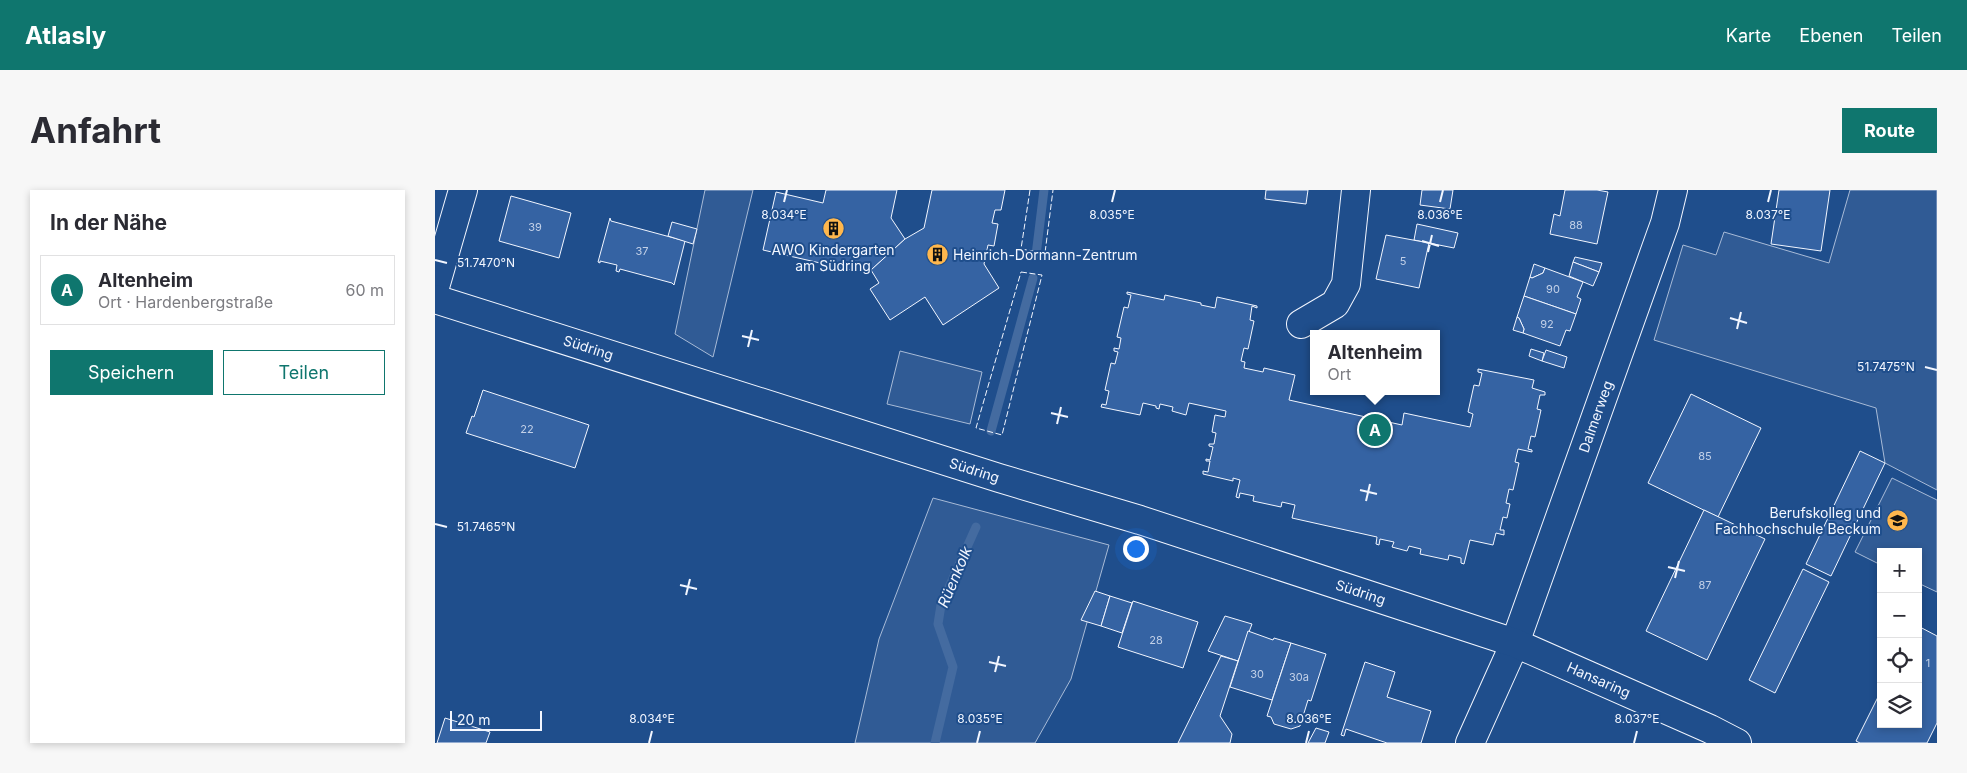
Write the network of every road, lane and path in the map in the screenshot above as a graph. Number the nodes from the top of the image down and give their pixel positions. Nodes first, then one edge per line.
1 (463, 190) edge
2 (1356, 190) edge
3 (1673, 190) edge
4 (435, 286) edge
5 (435, 299) edge
6 (1301, 324) dead end
7 (1515, 643) junction
8 (1470, 743) edge
9 (1737, 743) edge

1 - 4 street
2 - 6 street
3 - 7 street, Dalmerweg
5 - 7 street, Südring
7 - 8 street, Dalmerweg
7 - 9 street, Hansaring

